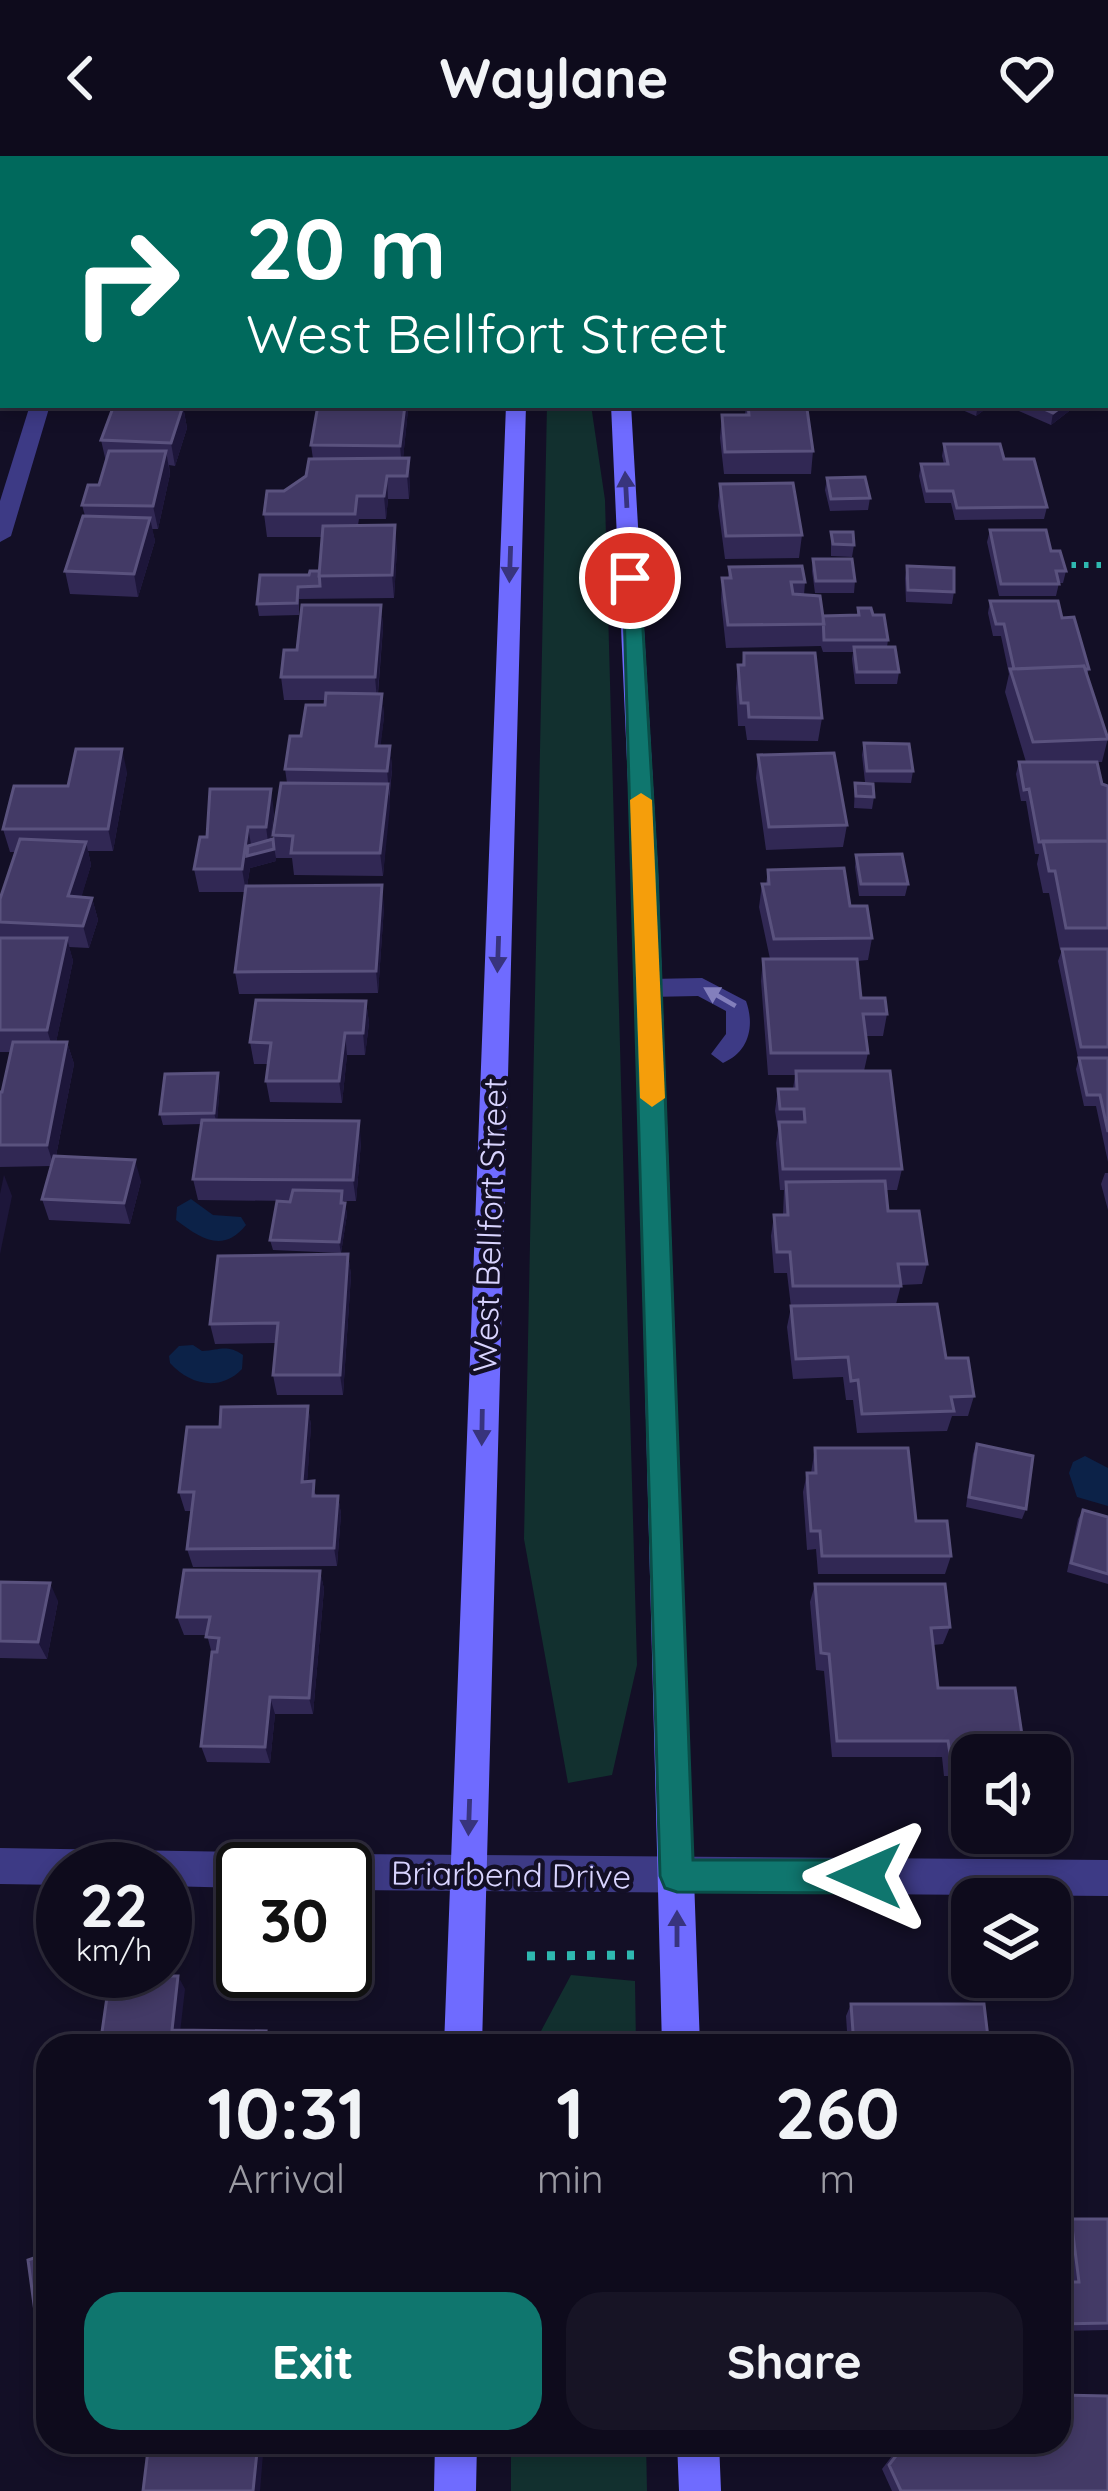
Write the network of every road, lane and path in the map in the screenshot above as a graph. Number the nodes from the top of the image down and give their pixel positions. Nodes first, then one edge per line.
1 (39, 408) edge
2 (516, 408) edge
3 (621, 408) edge
4 (0, 536) edge
5 (1058, 565) edge
6 (1108, 565) edge
7 (649, 988) junction
8 (723, 1054) dead end
9 (0, 1866) edge
10 (216, 1870) edge
11 (372, 1872) edge
12 (467, 1874) junction
13 (677, 1876) junction
14 (1108, 1878) edge
15 (634, 1954) dead end
16 (526, 1956) dead end
17 (463, 2034) edge
18 (681, 2034) edge
19 (456, 2454) edge
20 (698, 2454) edge
21 (454, 2491) edge
22 (700, 2491) edge

1 - 4 street
2 -> 12 main road, West Bellfort Street
7 -> 3 main road
5 - 6 path
8 -> 7 lane
7 - 13 main road
9 - 10 street
11 - 12 street, Briarbend Drive
12 - 13 street, Briarbend Drive
12 - 17 main road, West Bellfort Street
13 - 14 street, Briarbend Drive
18 -> 13 main road
15 - 16 path
19 - 21 main road
20 - 22 main road

